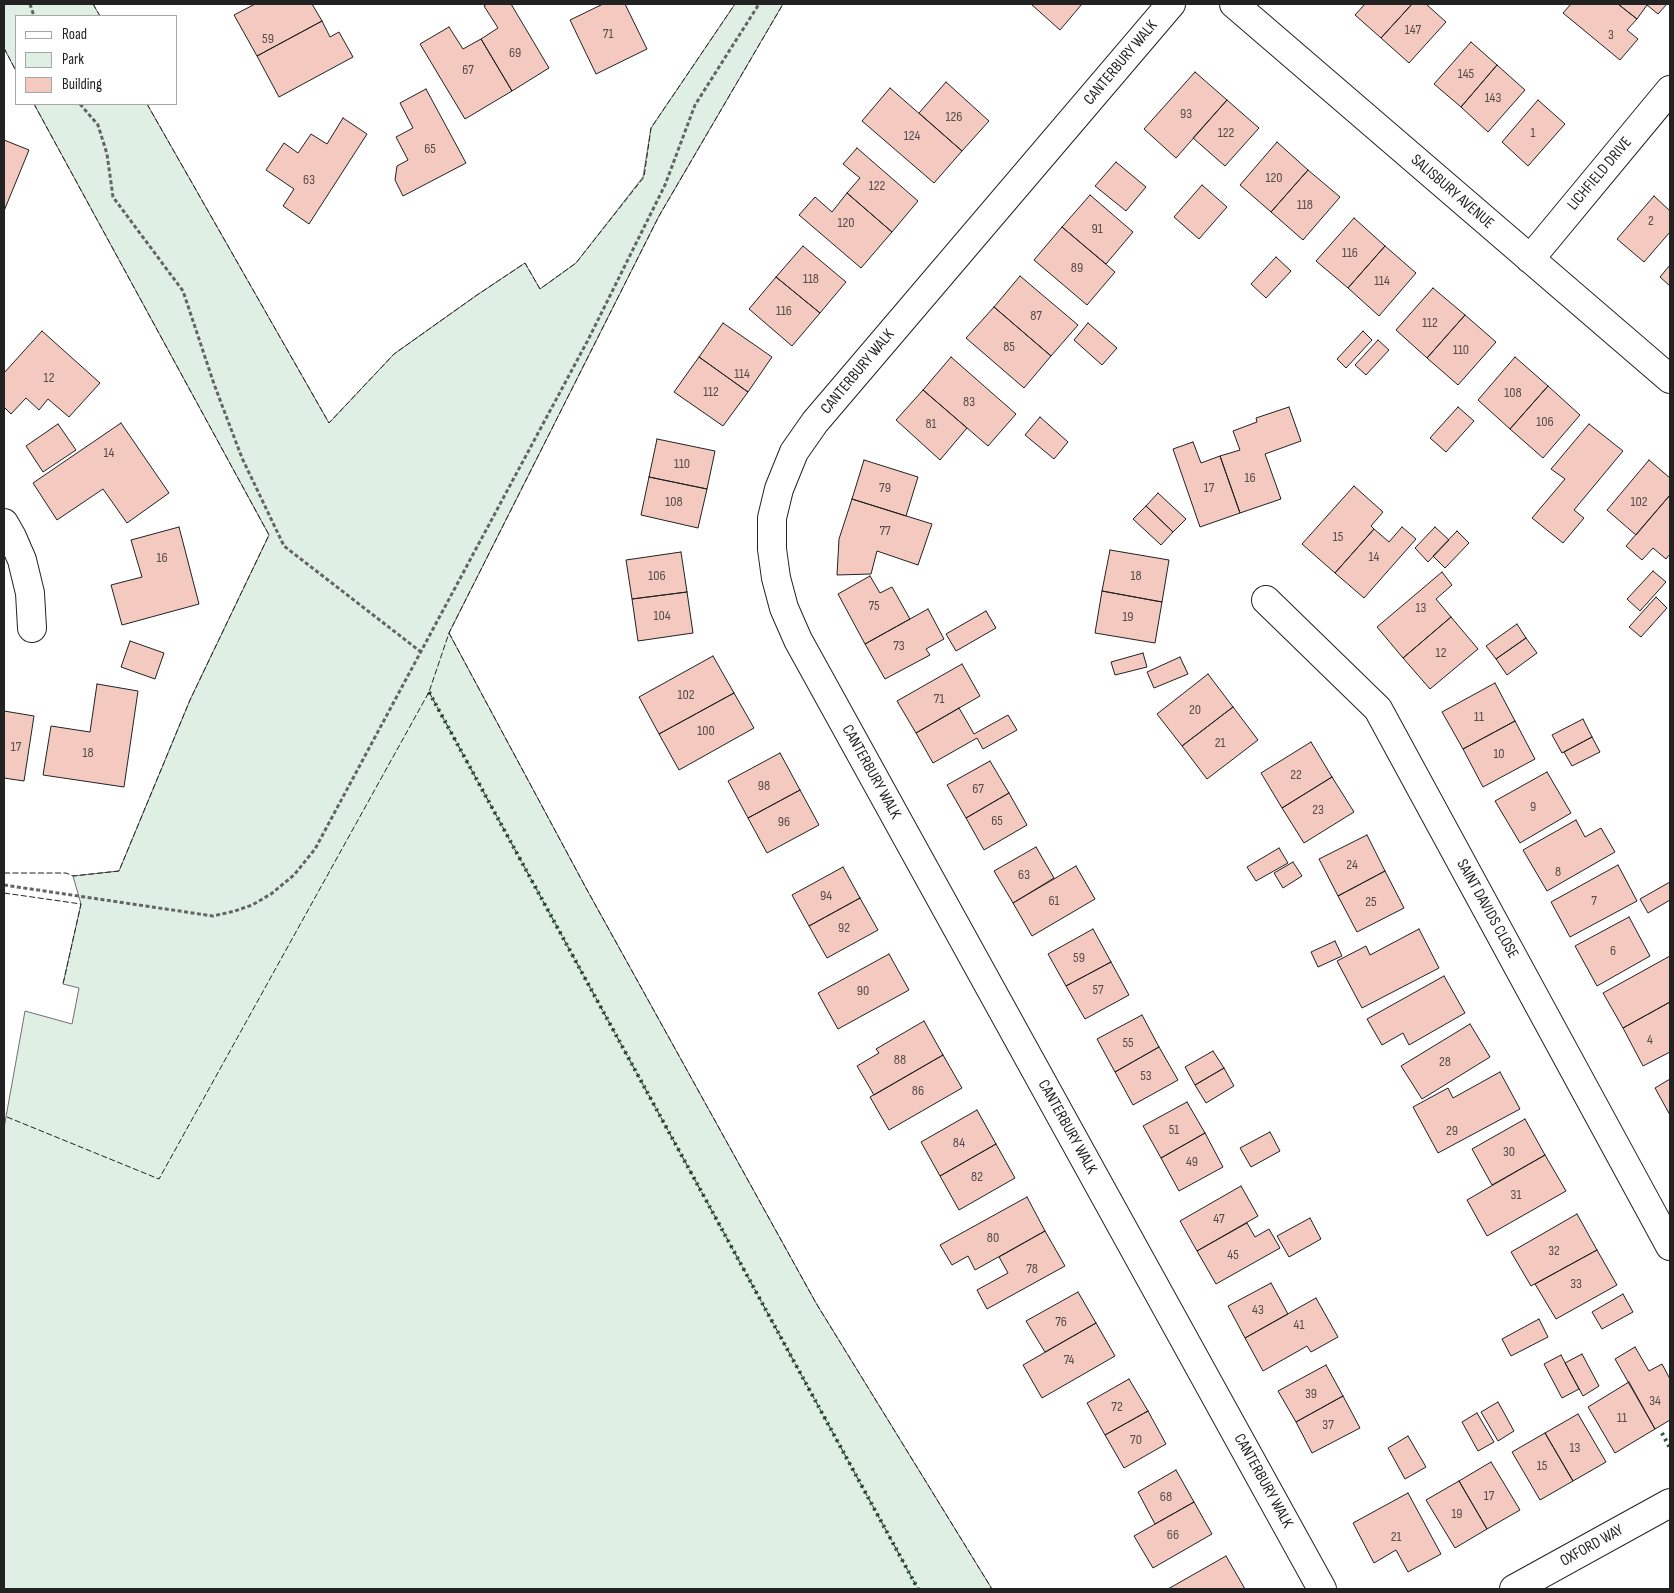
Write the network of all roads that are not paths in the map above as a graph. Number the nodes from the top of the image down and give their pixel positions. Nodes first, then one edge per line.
1 (1171, 4) edge
2 (1234, 4) edge
3 (1670, 90) edge
4 (1530, 259) junction
5 (1670, 379) edge
6 (4, 523) edge
7 (1266, 600) dead end
8 (32, 628) dead end
9 (1670, 1246) edge
10 (1670, 1503) edge
11 (1322, 1589) edge
12 (1514, 1589) edge

1 - 11 street, CANTERBURY WALK
2 - 4 street, SALISBURY AVENUE
3 - 4 street, LICHFIELD DRIVE
4 - 5 street, SALISBURY AVENUE
6 - 8 street
7 - 9 street, SAINT DAVIDS CLOSE
10 - 12 street, OXFORD WAY

